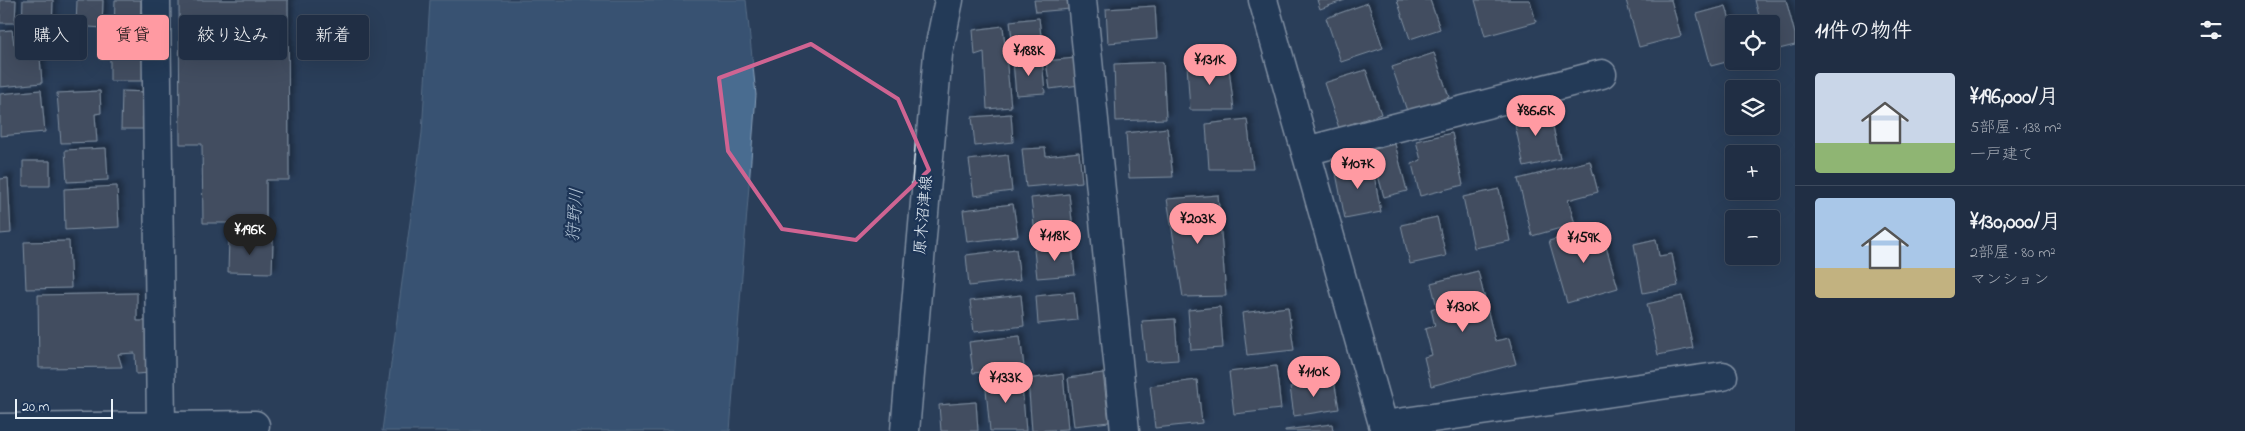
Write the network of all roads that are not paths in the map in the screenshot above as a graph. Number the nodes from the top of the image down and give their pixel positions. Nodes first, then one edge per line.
1 (156, 0) edge
2 (949, 0) edge
3 (1082, 0) edge
4 (1263, 0) edge
5 (1602, 74) dead end
6 (1306, 152) junction
7 (1723, 376) dead end
8 (255, 425) dead end
9 (161, 426) junction
10 (0, 428) edge
11 (1384, 428) edge
12 (905, 431) edge
13 (1125, 431) edge

1 - 9 street
2 - 12 street, 原木沼津線
3 - 13 street
4 - 6 street
5 - 6 street
6 - 11 street
7 - 11 street
8 - 9 street
9 - 10 street

